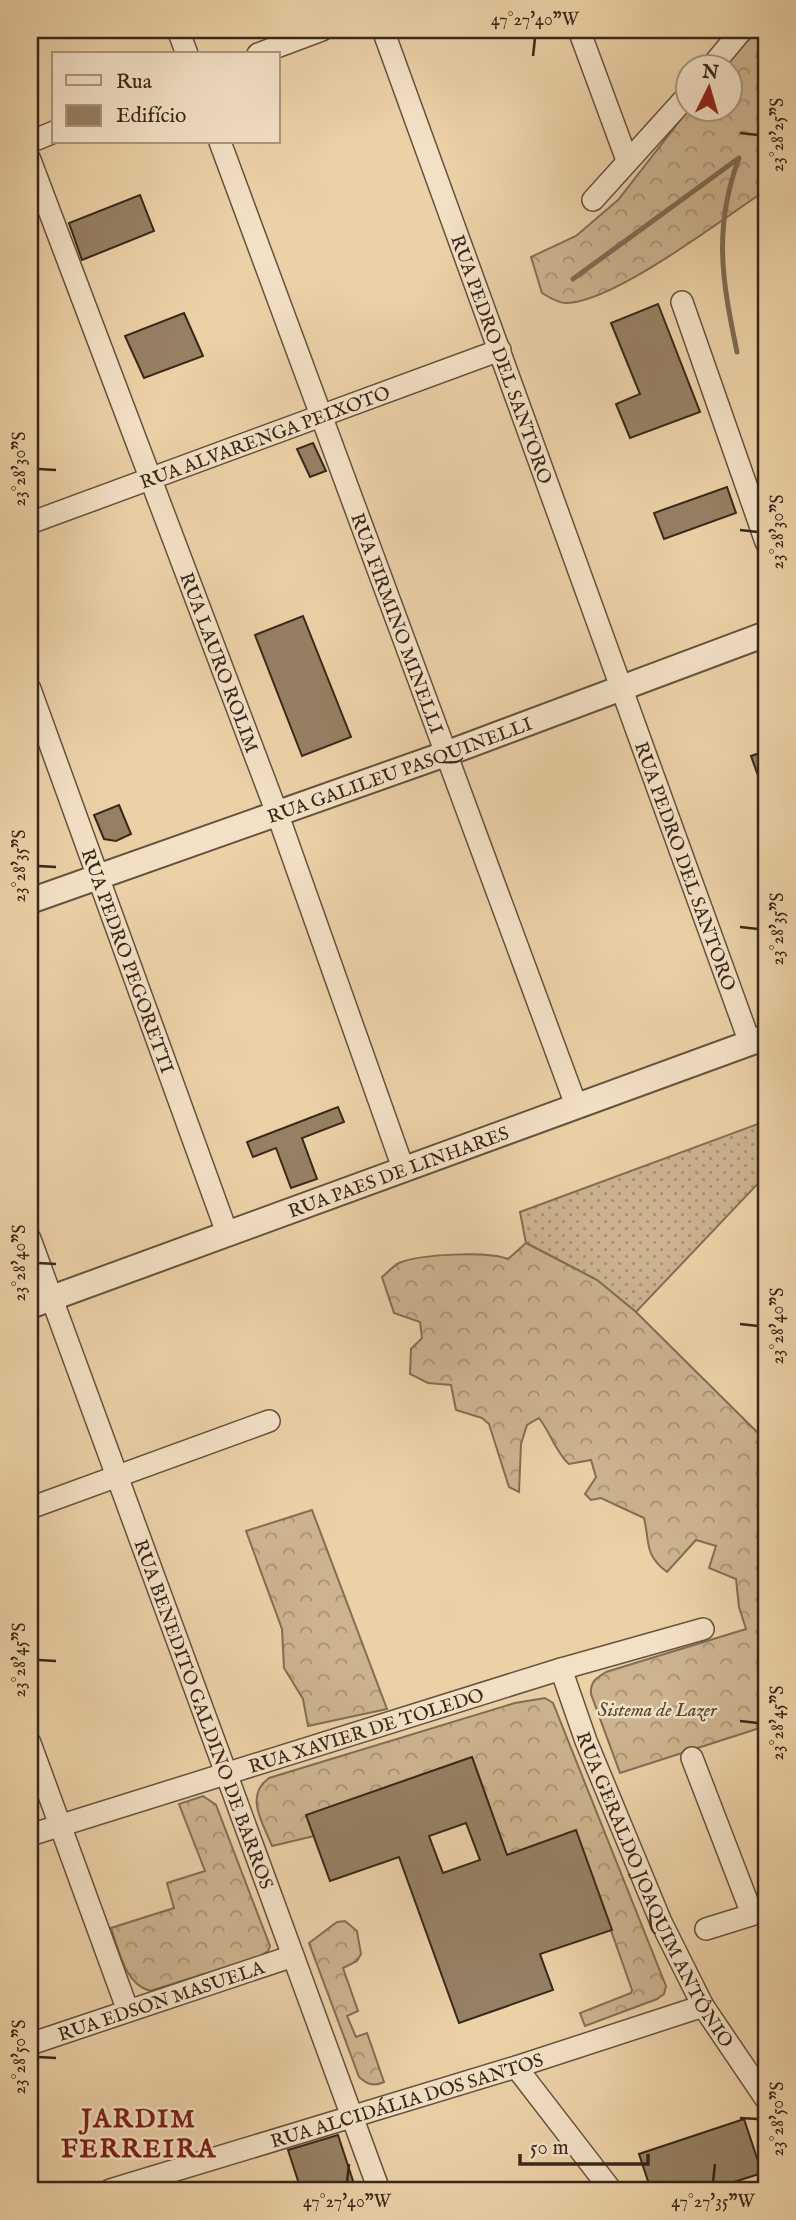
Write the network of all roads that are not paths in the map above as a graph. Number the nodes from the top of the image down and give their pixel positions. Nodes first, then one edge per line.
1 (178, 30) edge
2 (322, 30) edge
3 (383, 30) edge
4 (579, 30) edge
5 (742, 30) edge
6 (186, 52) edge
7 (263, 52) edge
8 (724, 52) edge
9 (674, 110) edge
10 (52, 133) edge
11 (30, 142) edge
12 (221, 144) edge
13 (30, 160) edge
14 (627, 160) junction
15 (593, 200) dead end
16 (682, 302) dead end
17 (500, 350) junction
18 (323, 415) junction
19 (152, 478) junction
20 (30, 523) edge
21 (766, 542) edge
22 (766, 634) edge
23 (623, 687) junction
24 (30, 689) edge
25 (447, 753) junction
26 (277, 814) junction
27 (98, 877) junction
28 (30, 901) edge
29 (758, 1040) edge
30 (576, 1105) junction
31 (403, 1168) junction
32 (226, 1233) junction
33 (30, 1239) edge
34 (41, 1302) edge
35 (269, 1421) dead end
36 (117, 1476) junction
37 (30, 1508) edge
38 (703, 1629) dead end
39 (561, 1669) junction
40 (30, 1743) edge
41 (692, 1758) dead end
42 (226, 1775) junction
43 (60, 1826) junction
44 (30, 1835) edge
45 (759, 1912) edge
46 (706, 1929) dead end
47 (293, 1956) junction
48 (703, 2006) junction
49 (128, 2011) junction
50 (30, 2044) edge
51 (516, 2067) junction
52 (766, 2099) edge
53 (352, 2117) junction
54 (110, 2190) edge
55 (379, 2190) edge
56 (611, 2190) edge

1 - 6 street
2 - 7 street
3 - 17 street, RUA PEDRO DEL SANTORO
4 - 14 street
5 - 8 street
9 - 14 street
10 - 11 street
12 - 18 street, RUA FIRMINO MINELLI
13 - 19 street, RUA LAURO ROLIM
14 - 15 street
16 - 21 street
17 - 18 street, RUA ALVARENGA PEIXOTO
17 - 23 street, RUA PEDRO DEL SANTORO
18 - 19 street, RUA ALVARENGA PEIXOTO
18 - 25 street, RUA FIRMINO MINELLI
19 - 20 street, RUA ALVARENGA PEIXOTO
19 - 26 street, RUA LAURO ROLIM
22 - 23 street, RUA GALILEU PASQUINELLI
23 - 25 street, RUA GALILEU PASQUINELLI
23 - 29 street, RUA PEDRO DEL SANTORO
24 - 27 street, RUA PEDRO PEGORETTI
25 - 26 street, RUA GALILEU PASQUINELLI
25 - 30 street, RUA FIRMINO MINELLI
26 - 27 street, RUA GALILEU PASQUINELLI
26 - 31 street, RUA LAURO ROLIM
27 - 28 street, RUA GALILEU PASQUINELLI
27 - 32 street, RUA PEDRO PEGORETTI
29 - 30 street, RUA PAES DE LINHARES
30 - 31 street, RUA PAES DE LINHARES
31 - 32 street, RUA PAES DE LINHARES
32 - 34 street, RUA PAES DE LINHARES
33 - 34 street, RUA BENEDITO GALDINO DE BARROS
34 - 36 street, RUA BENEDITO GALDINO DE BARROS
35 - 36 street
36 - 37 street
36 - 42 street, RUA BENEDITO GALDINO DE BARROS
38 - 39 street, RUA XAVIER DE TOLEDO
39 - 42 street, RUA XAVIER DE TOLEDO
39 - 48 street, RUA GERALDO JOAQUIM ANTÔNIO
40 - 43 street
41 - 45 street
42 - 43 street, RUA XAVIER DE TOLEDO
42 - 47 street, RUA BENEDITO GALDINO DE BARROS
43 - 44 street, RUA XAVIER DE TOLEDO
43 - 49 street
45 - 46 street
47 - 49 street, RUA EDSON MASUELA
47 - 53 street, RUA BENEDITO GALDINO DE BARROS
48 - 51 street, RUA ALCIDÁLIA DOS SANTOS
48 - 52 street, RUA GERALDO JOAQUIM ANTÔNIO
49 - 50 street, RUA EDSON MASUELA
51 - 53 street, RUA ALCIDÁLIA DOS SANTOS
51 - 56 street
53 - 54 street, RUA ALCIDÁLIA DOS SANTOS
53 - 55 street, RUA BENEDITO GALDINO DE BARROS

